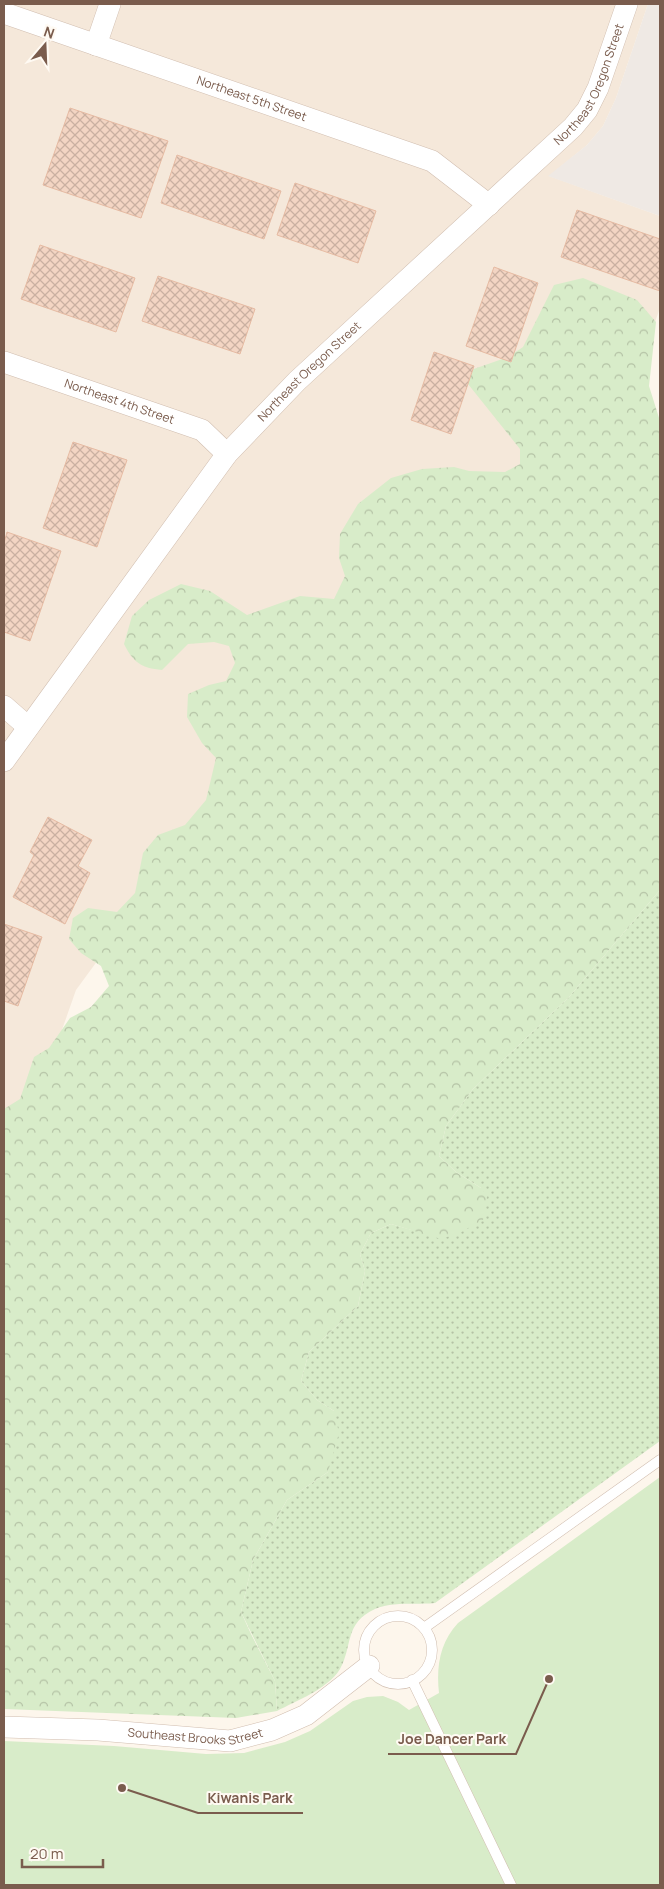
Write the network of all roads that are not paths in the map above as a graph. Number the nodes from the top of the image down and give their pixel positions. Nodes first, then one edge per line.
1 (110, 4) edge
2 (627, 4) edge
3 (4, 13) edge
4 (96, 45) junction
5 (489, 205) junction
6 (4, 362) edge
7 (228, 454) junction
8 (4, 706) edge
9 (28, 727) junction
10 (4, 761) edge
11 (660, 1460) edge
12 (424, 1628) junction
13 (369, 1666) junction
14 (412, 1680) junction
15 (4, 1727) edge
16 (511, 1885) edge

1 - 4 street
2 - 5 street, Northeast Oregon Street
3 - 4 street, Northeast 5th Street
4 - 5 street, Northeast 5th Street
5 - 7 street, Northeast Oregon Street
6 - 7 street, Northeast 4th Street
7 - 9 street, Northeast Oregon Street
8 - 9 street
9 - 10 street, Northeast Oregon Street
11 - 12 lane
12 - 13 lane
12 - 14 lane
13 - 14 lane
13 - 15 street, Southeast Brooks Street
14 - 16 lane

